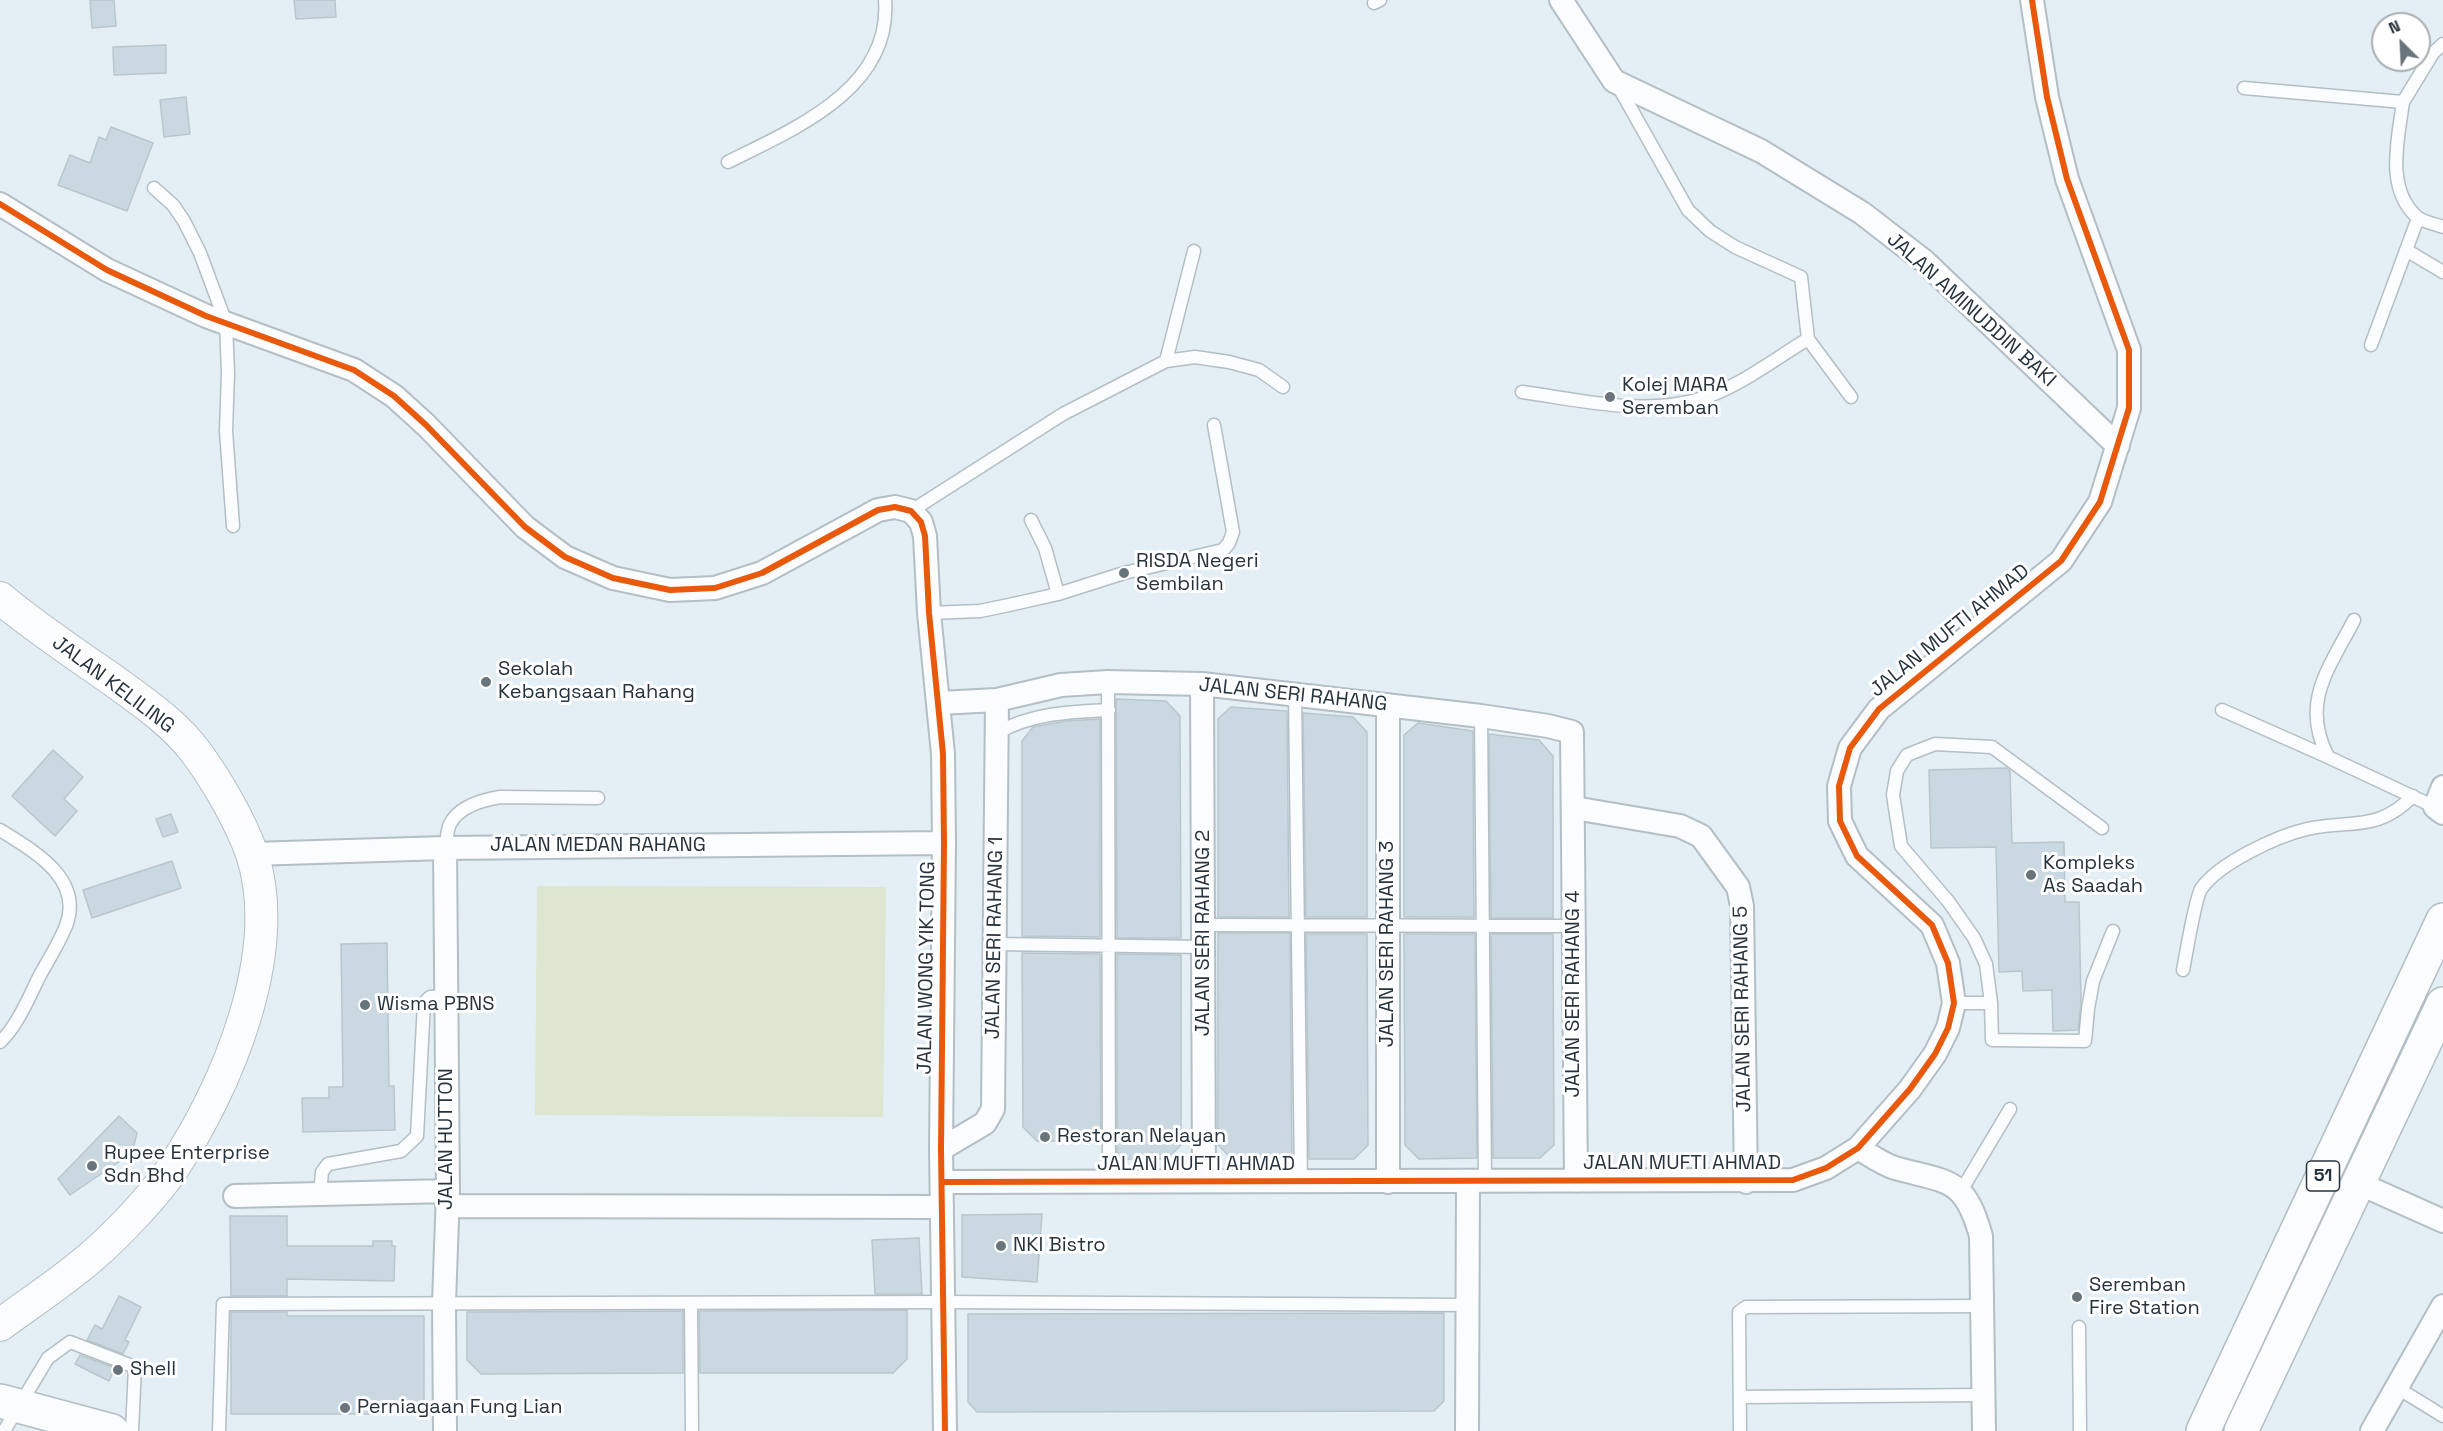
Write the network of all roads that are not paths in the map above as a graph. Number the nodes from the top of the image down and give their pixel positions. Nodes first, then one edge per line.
1 (885, 0) edge
2 (1561, 0) edge
3 (2032, 0) edge
4 (2443, 44) edge
5 (1614, 81) junction
6 (2244, 88) dead end
7 (2403, 102) junction
8 (728, 162) dead end
9 (154, 188) dead end
10 (0, 204) edge
11 (2418, 218) junction
12 (2443, 227) edge
13 (2406, 250) junction
14 (1194, 251) dead end
15 (2438, 269) edge
16 (2443, 278) edge
17 (226, 323) junction
18 (1808, 339) junction
19 (2371, 345) dead end
20 (1166, 361) junction
21 (1283, 387) dead end
22 (1522, 392) dead end
23 (1851, 397) dead end
24 (1214, 424) dead end
25 (2118, 446) junction
26 (911, 511) junction
27 (1031, 520) dead end
28 (233, 526) dead end
29 (1058, 594) junction
30 (0, 598) edge
31 (929, 613) junction
32 (2354, 620) dead end
33 (1108, 682) junction
34 (1202, 684) junction
35 (1295, 695) junction
36 (997, 700) junction
37 (939, 703) junction
38 (1388, 705) junction
39 (1109, 710) junction
40 (2222, 710) dead end
41 (1480, 716) junction
42 (998, 733) junction
43 (2328, 757) junction
44 (2413, 796) junction
45 (598, 798) dead end
46 (2440, 802) edge
47 (1574, 808) junction
48 (2102, 828) dead end
49 (0, 830) edge
50 (945, 843) junction
51 (445, 848) junction
52 (252, 854) junction
53 (2443, 920) edge
54 (1297, 925) junction
55 (1388, 925) junction
56 (1483, 925) junction
57 (1574, 926) junction
58 (2113, 931) dead end
59 (1204, 936) junction
60 (995, 944) junction
61 (1110, 946) junction
62 (2183, 970) dead end
63 (447, 996) junction
64 (1954, 1003) junction
65 (1991, 1003) junction
66 (2443, 1004) edge
67 (0, 1042) edge
68 (2010, 1109) dead end
69 (941, 1149) junction
70 (1858, 1149) junction
71 (1204, 1181) junction
72 (1576, 1181) junction
73 (942, 1182) junction
74 (1109, 1182) junction
75 (1301, 1182) junction
76 (1388, 1182) junction
77 (1746, 1182) junction
78 (1477, 1183) junction
79 (2358, 1183) junction
80 (1961, 1191) junction
81 (320, 1194) junction
82 (235, 1196) dead end
83 (447, 1198) junction
84 (942, 1207) junction
85 (2443, 1221) edge
86 (944, 1302) junction
87 (444, 1303) junction
88 (692, 1303) junction
89 (1468, 1305) junction
90 (1983, 1306) junction
91 (2443, 1306) edge
92 (0, 1325) edge
93 (2079, 1327) dead end
94 (2396, 1387) junction
95 (1984, 1395) junction
96 (1740, 1397) junction
97 (20, 1416) edge
98 (2443, 1416) edge
99 (112, 1431) edge
100 (132, 1431) edge
101 (219, 1431) edge
102 (445, 1431) edge
103 (692, 1431) edge
104 (945, 1431) edge
105 (1467, 1431) edge
106 (1740, 1431) edge
107 (1984, 1431) edge
108 (2080, 1431) edge
109 (2203, 1431) edge
110 (2241, 1431) edge
111 (2372, 1431) edge

1 - 8 lane
2 - 5 street
3 - 25 street, JALAN MUFTI AHMAD
4 - 7 lane
5 - 18 lane
5 - 25 street, JALAN AMINUDDIN BAKI
6 - 7 lane
7 - 11 lane
9 - 17 lane
10 - 17 street
11 - 12 lane
11 - 13 lane
13 - 15 lane
13 - 19 lane
14 - 20 lane
15 - 16 lane
17 - 26 street
17 - 28 lane
18 - 22 lane
18 - 23 lane
20 - 21 lane
20 - 26 lane
24 - 29 lane
25 - 64 street, JALAN MUFTI AHMAD
26 - 31 street, JALAN WONG YIK TONG
27 - 29 lane
29 - 31 lane
30 - 52 street, JALAN KELILING
31 - 37 street, JALAN WONG YIK TONG
32 - 43 lane
33 - 34 street, JALAN SERI RAHANG
33 - 36 street, JALAN SERI RAHANG
33 - 39 lane
34 - 35 street, JALAN SERI RAHANG
34 - 59 street, JALAN SERI RAHANG 2
35 - 38 street, JALAN SERI RAHANG
35 - 54 lane
36 - 37 street, JALAN SERI RAHANG
36 - 42 street, JALAN SERI RAHANG 1
37 - 50 street, JALAN WONG YIK TONG
38 - 41 street, JALAN SERI RAHANG
38 - 55 street, JALAN SERI RAHANG 3
39 - 42 lane
39 - 61 lane
40 - 43 lane
41 - 47 street, JALAN SERI RAHANG
41 - 56 lane
42 - 60 street, JALAN SERI RAHANG 1
43 - 44 lane
44 - 46 lane
44 - 62 lane
45 - 51 lane
47 - 57 street, JALAN SERI RAHANG 4
47 - 77 street, JALAN SERI RAHANG 5
48 - 65 lane
49 - 67 lane
50 - 51 street, JALAN MEDAN RAHANG
50 - 69 street, JALAN WONG YIK TONG
51 - 52 street, JALAN MEDAN RAHANG
51 - 63 street, JALAN HUTTON
52 - 92 street, JALAN KELILING
53 - 109 highway, 51
54 - 55 lane
54 - 59 lane
54 - 75 lane
55 - 56 lane
55 - 76 street, JALAN SERI RAHANG 3
56 - 57 lane
56 - 78 lane
57 - 72 street, JALAN SERI RAHANG 4
58 - 65 lane
59 - 61 lane
59 - 71 street, JALAN SERI RAHANG 2
60 - 61 lane
60 - 69 street, JALAN SERI RAHANG 1
61 - 74 lane
63 - 81 lane
63 - 83 street, JALAN HUTTON
64 - 65 lane
64 - 70 street, JALAN MUFTI AHMAD
66 - 79 highway, 51
68 - 80 lane
69 - 73 street, JALAN WONG YIK TONG
70 - 77 street, JALAN MUFTI AHMAD
70 - 80 street
71 - 74 street, JALAN MUFTI AHMAD
71 - 75 street, JALAN MUFTI AHMAD
72 - 77 street, JALAN MUFTI AHMAD
72 - 78 street, JALAN MUFTI AHMAD
73 - 74 street, JALAN MUFTI AHMAD
73 - 84 street, JALAN WONG YIK TONG
75 - 76 street, JALAN MUFTI AHMAD
76 - 78 street, JALAN MUFTI AHMAD
78 - 89 street
79 - 85 street
79 - 110 highway, 51
80 - 90 street
81 - 82 street
81 - 83 street
83 - 84 street
83 - 87 street, JALAN HUTTON
84 - 86 street, JALAN WONG YIK TONG
86 - 88 lane
86 - 89 lane
86 - 104 street, JALAN WONG YIK TONG
87 - 88 lane
87 - 101 lane
87 - 102 street, JALAN HUTTON
88 - 103 lane
89 - 105 street
90 - 95 street
90 - 96 lane
91 - 94 street
93 - 108 lane
94 - 98 lane
94 - 111 street
95 - 96 lane
95 - 107 street
96 - 106 lane
97 - 99 highway
97 - 100 lane

